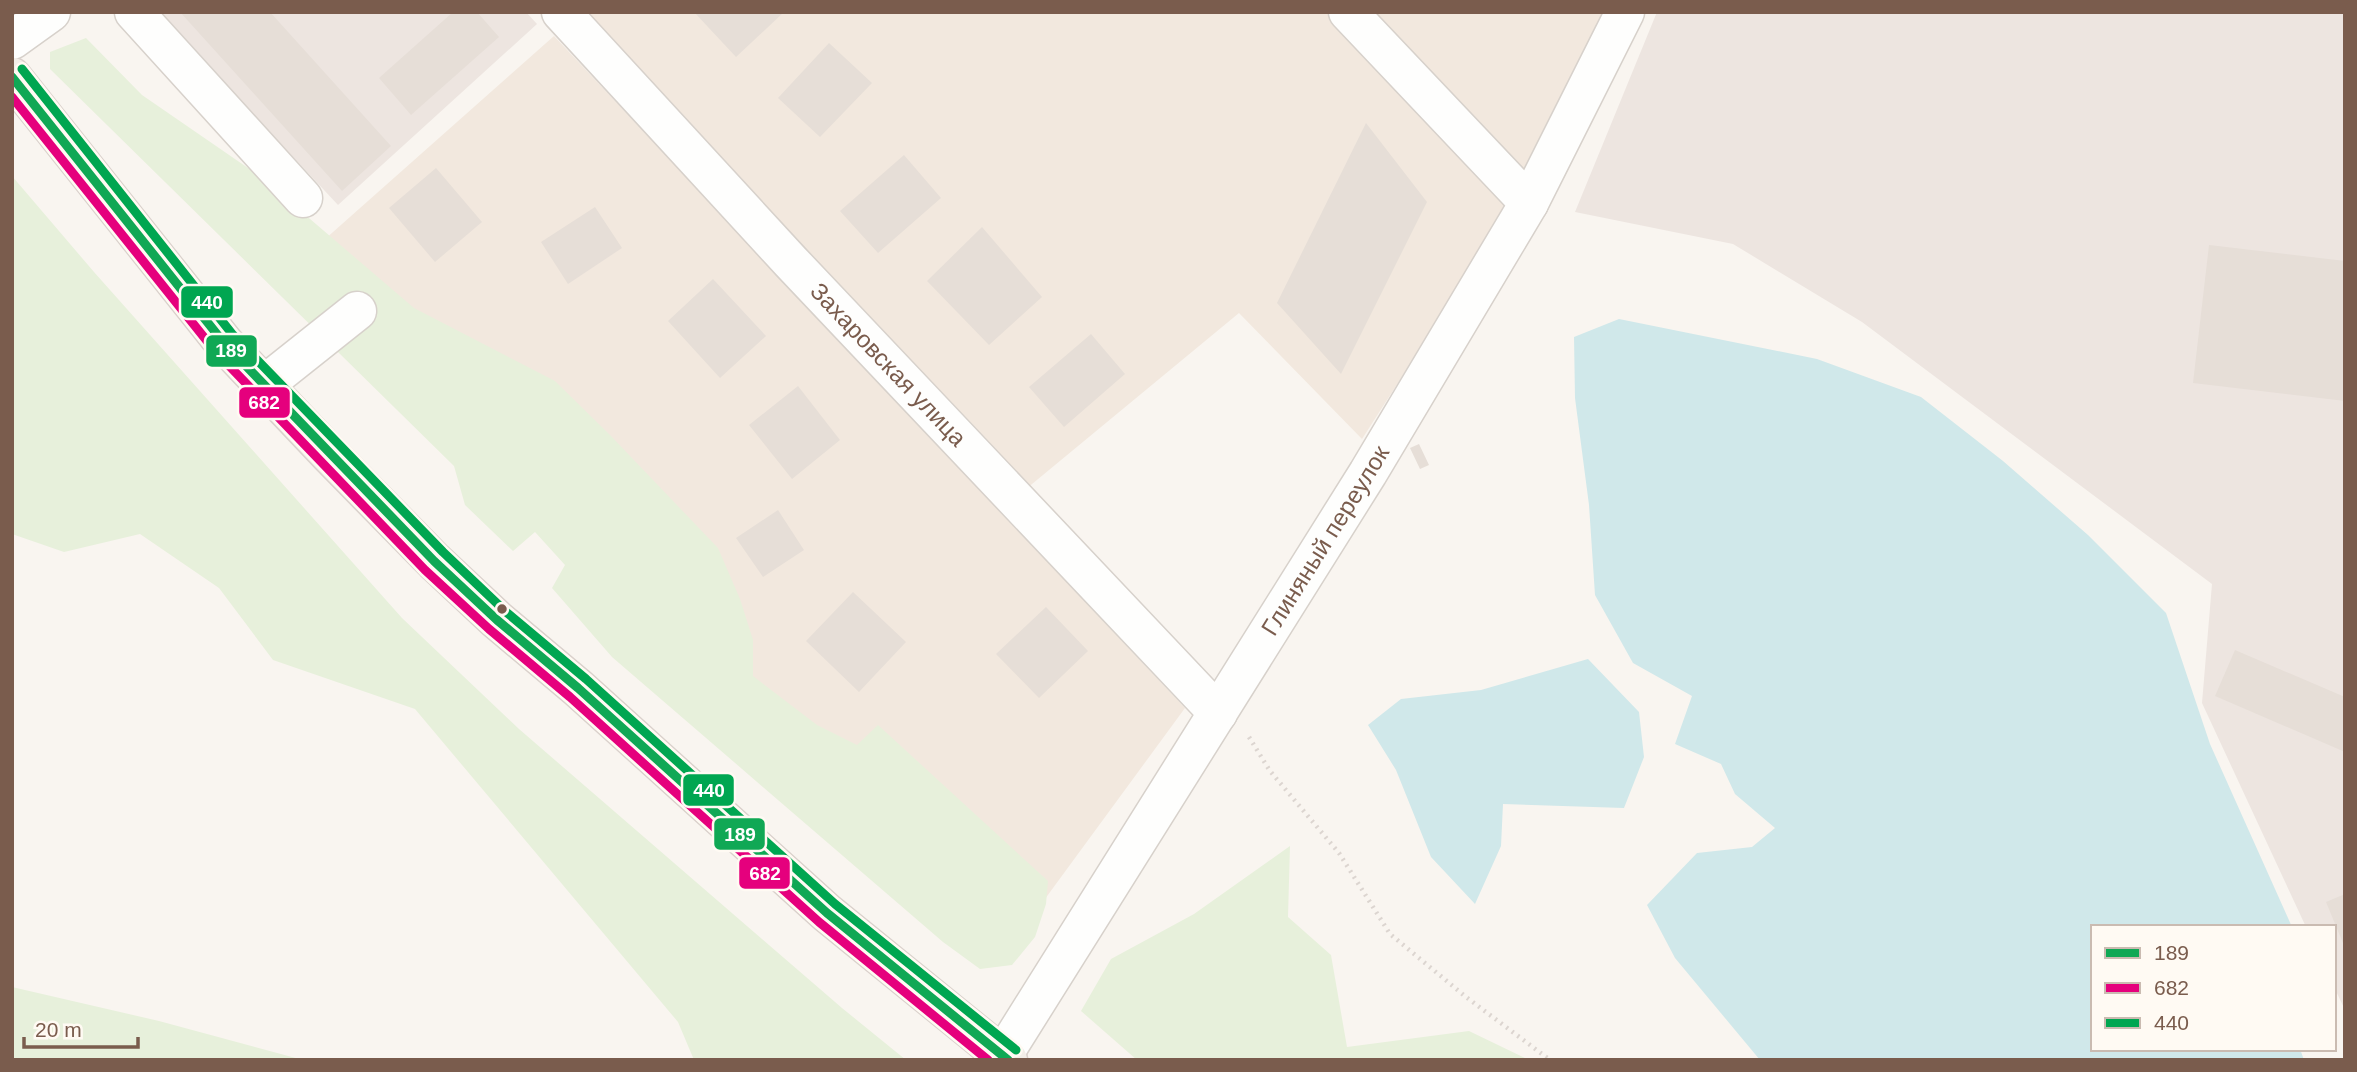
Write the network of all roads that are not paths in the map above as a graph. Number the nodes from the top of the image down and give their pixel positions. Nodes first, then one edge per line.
1 (51, 12) edge
2 (134, 12) edge
3 (561, 12) edge
4 (1348, 12) edge
5 (1625, 12) edge
6 (12, 40) edge
7 (12, 77) edge
8 (303, 198) dead end
9 (1529, 203) junction
10 (357, 311) dead end
11 (264, 385) junction
12 (1226, 699) junction
13 (1005, 1058) edge

1 - 6 street
2 - 8 street
3 - 12 street, Захаровская улица
4 - 9 street
5 - 9 street, Глиняный переулок
7 - 11 main road
9 - 12 street, Глиняный переулок
10 - 11 street
11 - 13 main road
12 - 13 street, Глиняный переулок

